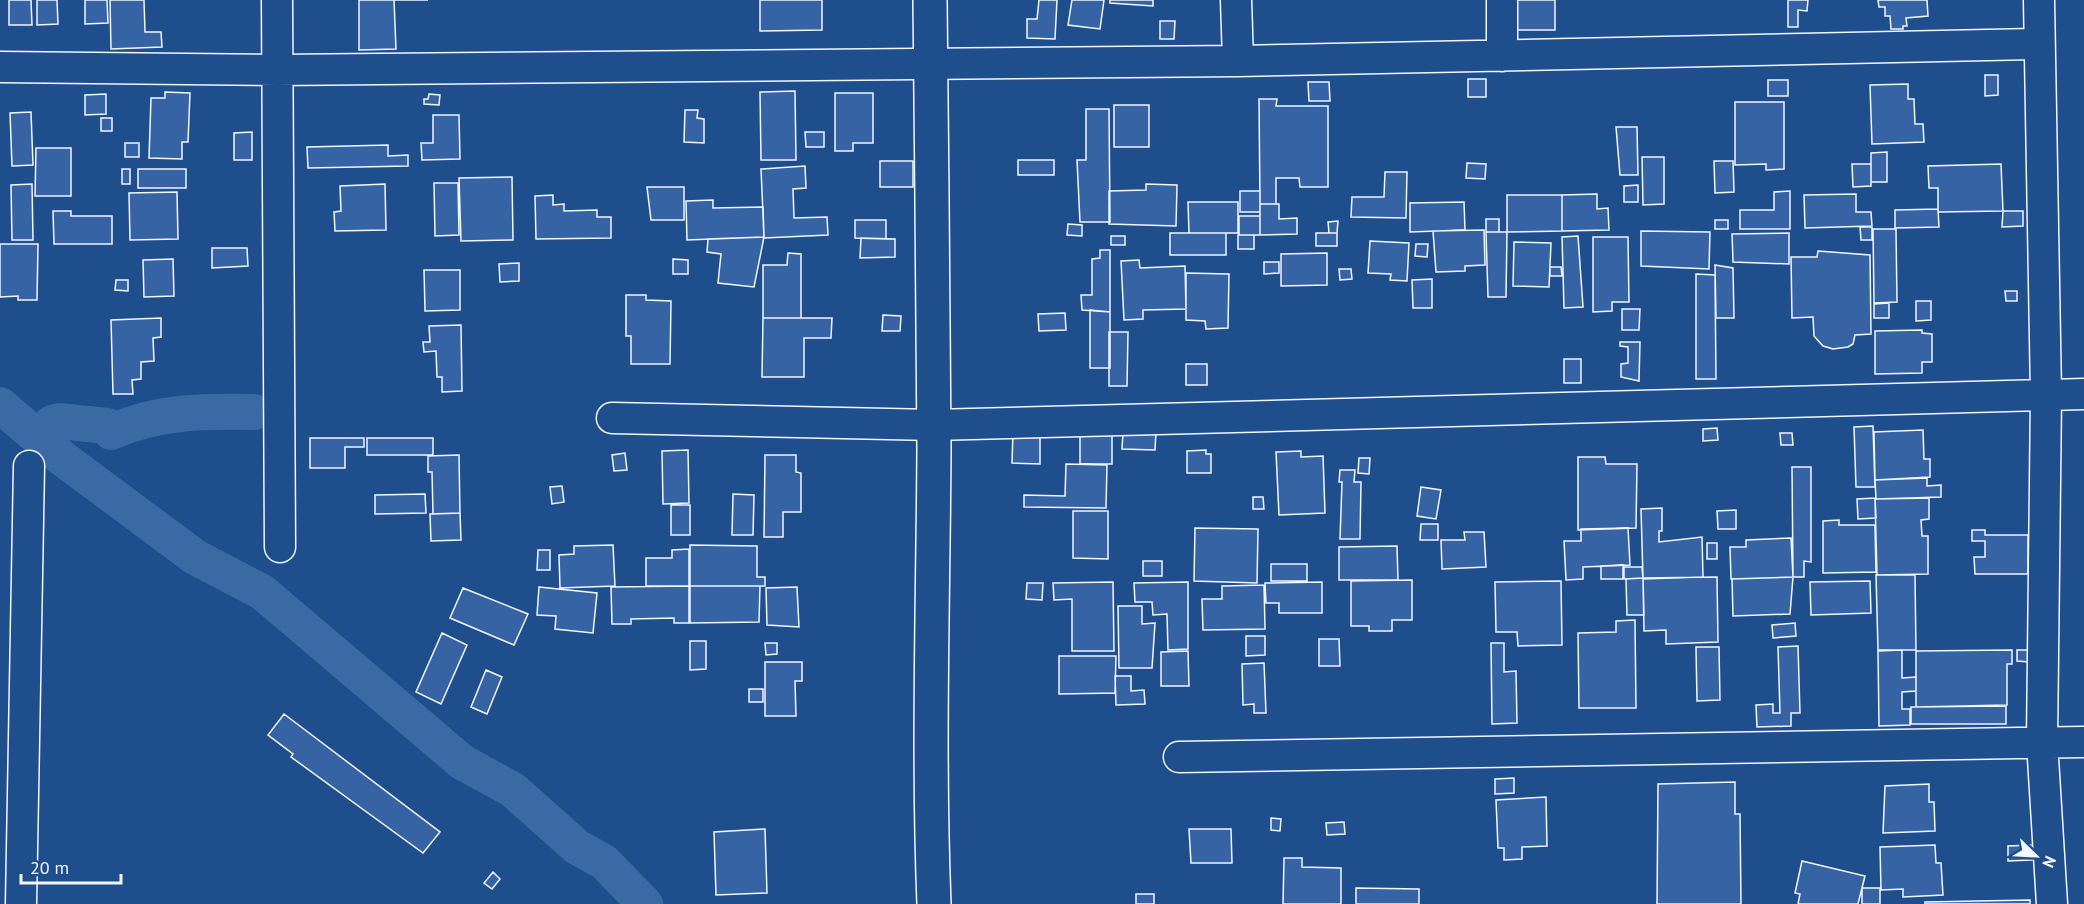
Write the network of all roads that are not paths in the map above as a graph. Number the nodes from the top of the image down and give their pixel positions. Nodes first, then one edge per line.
1 (277, 0) edge
2 (930, 0) edge
3 (1236, 0) edge
4 (1502, 0) edge
5 (2039, 0) edge
6 (2040, 44) junction
7 (1502, 56) junction
8 (1238, 61) junction
9 (930, 62) junction
10 (0, 67) edge
11 (277, 70) junction
12 (2084, 394) edge
13 (2046, 395) junction
14 (612, 418) dead end
15 (934, 425) junction
16 (29, 466) dead end
17 (280, 547) dead end
18 (2042, 742) junction
19 (2084, 742) edge
20 (1179, 757) dead end
21 (21, 904) edge
22 (934, 904) edge
23 (2052, 904) edge

1 - 11 street
2 - 9 street
3 - 8 street
4 - 7 street
5 - 6 street
6 - 7 street
6 - 13 street
7 - 8 street
8 - 9 street
9 - 11 street
9 - 15 street
10 - 11 street
11 - 17 street
12 - 13 street
13 - 15 street
13 - 18 street
14 - 15 street
15 - 22 street
16 - 21 street
18 - 19 street
18 - 20 street
18 - 23 street

